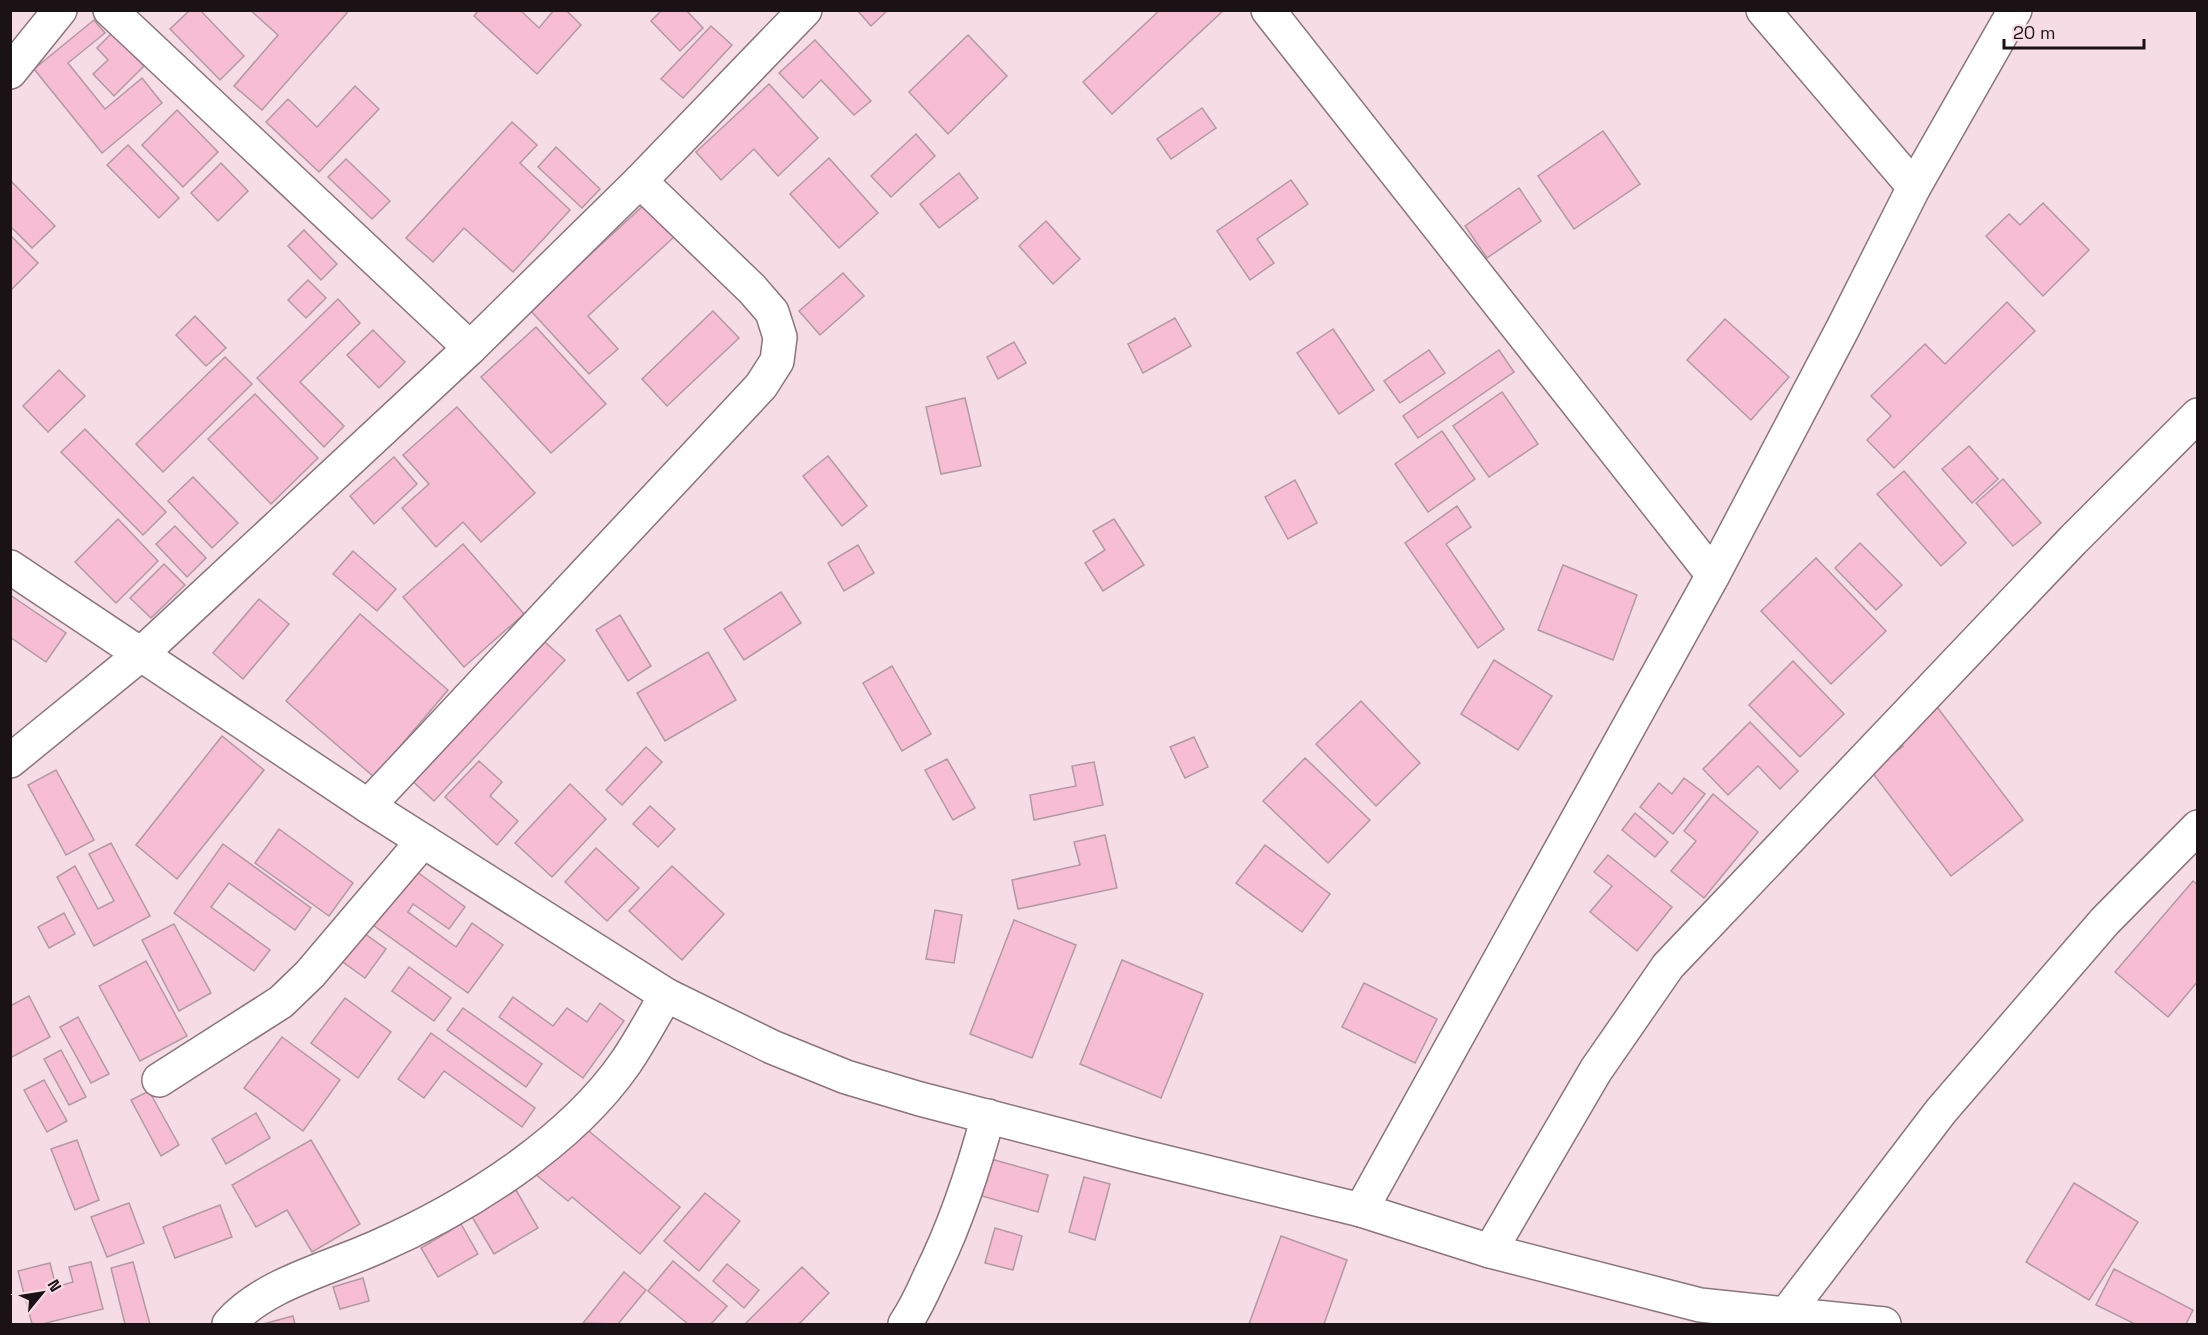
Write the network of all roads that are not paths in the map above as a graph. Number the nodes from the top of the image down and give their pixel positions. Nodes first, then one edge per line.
1 (60, 10) edge
2 (110, 10) edge
3 (805, 10) edge
4 (1268, 10) edge
5 (1763, 10) edge
6 (2015, 10) edge
7 (10, 72) edge
8 (640, 181) junction
9 (1914, 187) junction
10 (470, 348) junction
11 (2198, 415) edge
12 (10, 567) edge
13 (1713, 575) junction
14 (140, 655) junction
15 (10, 761) edge
16 (368, 806) junction
17 (2198, 827) edge
18 (423, 841) junction
19 (666, 995) junction
20 (159, 1080) dead end
21 (988, 1116) junction
22 (1361, 1210) junction
23 (1490, 1251) junction
24 (1786, 1314) junction
25 (1695, 1315) edge
26 (229, 1324) edge
27 (905, 1324) edge
28 (1884, 1324) edge

1 - 7 street
2 - 10 street
3 - 8 street
4 - 13 street
5 - 9 street
6 - 9 street
8 - 10 street
8 - 16 street
9 - 13 street
10 - 14 street
11 - 23 street
12 - 14 street
13 - 22 street
14 - 15 street
14 - 16 street
16 - 18 street
17 - 24 street
18 - 19 street
18 - 20 street
19 - 21 street
19 - 26 street
21 - 22 street
21 - 27 street
22 - 23 street
23 - 25 street
24 - 25 street
24 - 28 street

